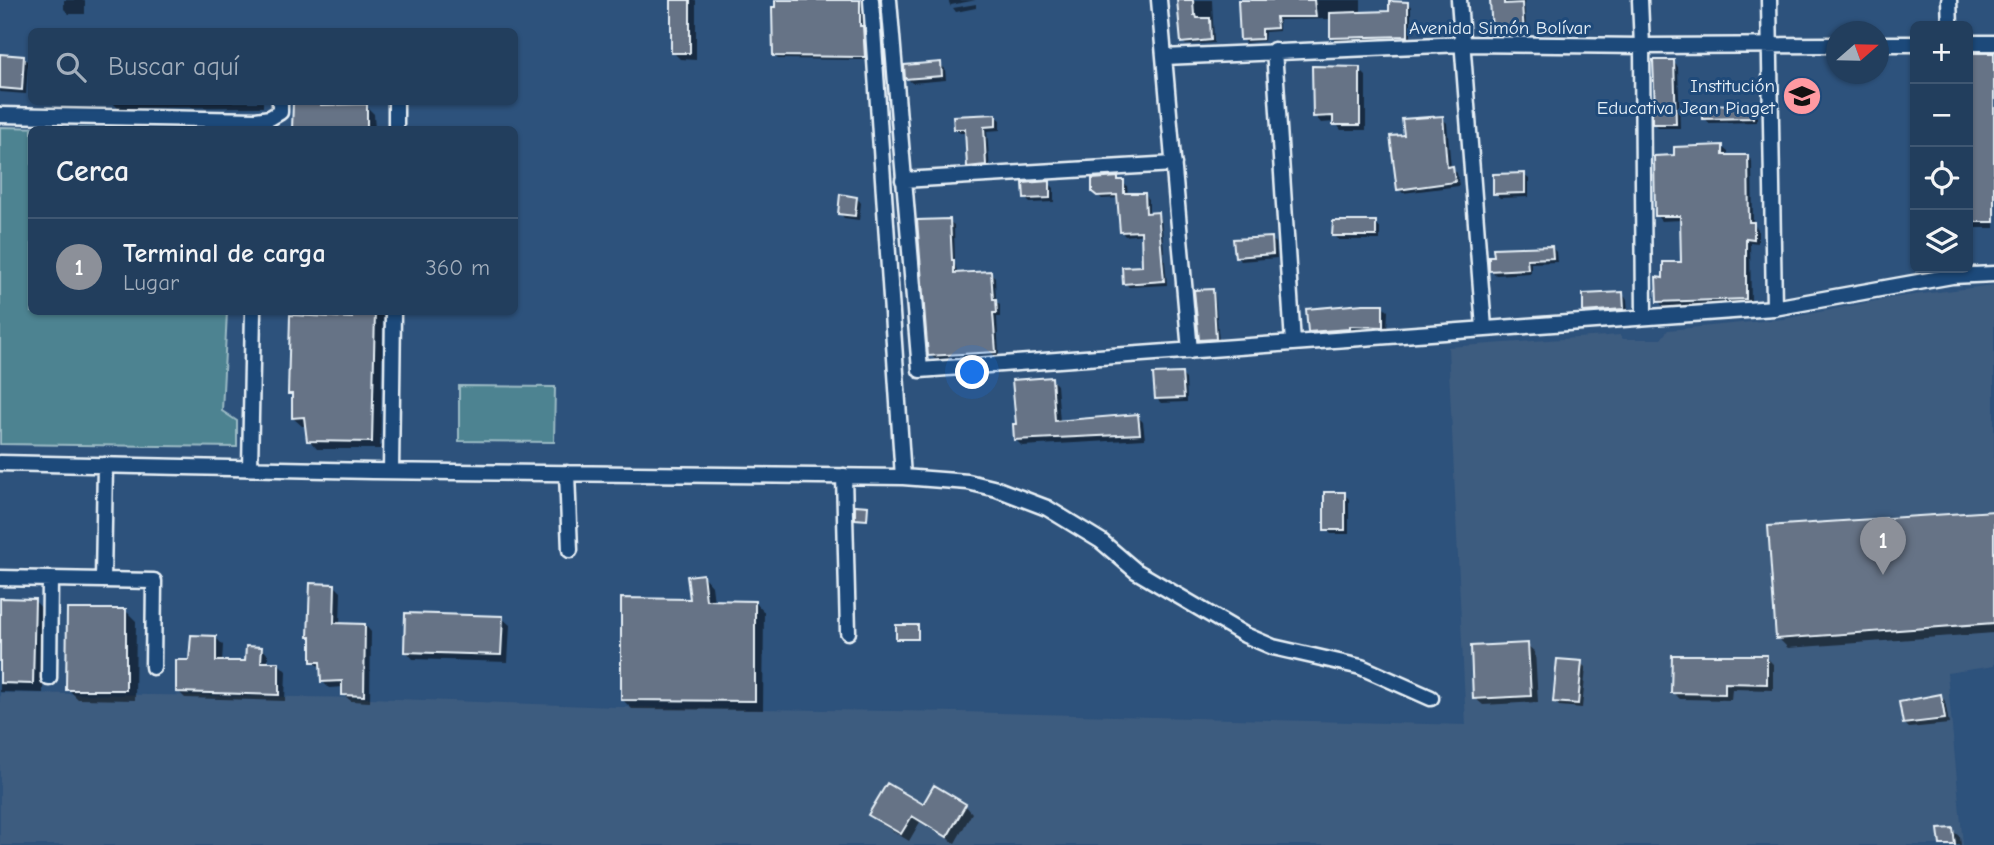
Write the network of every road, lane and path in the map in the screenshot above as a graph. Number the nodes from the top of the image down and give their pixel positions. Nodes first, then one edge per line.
1 (871, 0) edge
2 (889, 0) edge
3 (1159, 0) edge
4 (1459, 0) edge
5 (1640, 0) edge
6 (1769, 0) edge
7 (1949, 0) edge
8 (1950, 21) edge
9 (1973, 43) edge
10 (1994, 43) edge
11 (1463, 44) junction
12 (1889, 44) edge
13 (1910, 44) edge
14 (1770, 45) junction
15 (1826, 45) edge
16 (1642, 46) junction
17 (1274, 50) junction
18 (1164, 57) junction
19 (280, 105) edge
20 (396, 105) edge
21 (0, 116) edge
22 (256, 125) edge
23 (396, 126) edge
24 (1174, 164) junction
25 (903, 180) junction
26 (1947, 273) edge
27 (1973, 273) edge
28 (1994, 274) edge
29 (1774, 308) junction
30 (253, 315) edge
31 (393, 315) edge
32 (1644, 317) junction
33 (1484, 328) junction
34 (1293, 343) junction
35 (1191, 351) junction
36 (0, 463) edge
37 (105, 465) junction
38 (250, 468) junction
39 (391, 471) junction
40 (567, 473) junction
41 (844, 476) junction
42 (903, 477) junction
43 (570, 550) dead end
44 (0, 578) edge
45 (50, 579) junction
46 (103, 580) junction
47 (848, 632) dead end
48 (153, 667) dead end
49 (49, 678) dead end
50 (1431, 698) dead end

1 - 42 street
2 - 25 street
3 - 18 street
4 - 11 street
5 - 16 street
6 - 14 street
7 - 8 street
9 - 10 street
11 - 16 street, Avenida Simón Bolívar
11 - 17 street, Avenida Simón Bolívar
11 - 33 street
12 - 13 street
14 - 15 street, Avenida Simón Bolívar
14 - 16 street, Avenida Simón Bolívar
14 - 29 street
16 - 32 street
17 - 18 street, Avenida Simón Bolívar
17 - 34 street
18 - 24 street
19 - 22 street
20 - 23 street
21 - 22 street
24 - 25 street
24 - 35 street
25 - 35 street
26 - 29 street
27 - 28 street
29 - 32 street
30 - 38 street
31 - 39 street
32 - 33 street
33 - 34 street
34 - 35 street
36 - 37 street
37 - 38 street
37 - 46 street
38 - 39 street
39 - 40 street
40 - 41 street
40 - 43 street
41 - 42 street
41 - 47 street
42 - 50 street
44 - 45 street
45 - 46 street
45 - 49 street
46 - 48 street

